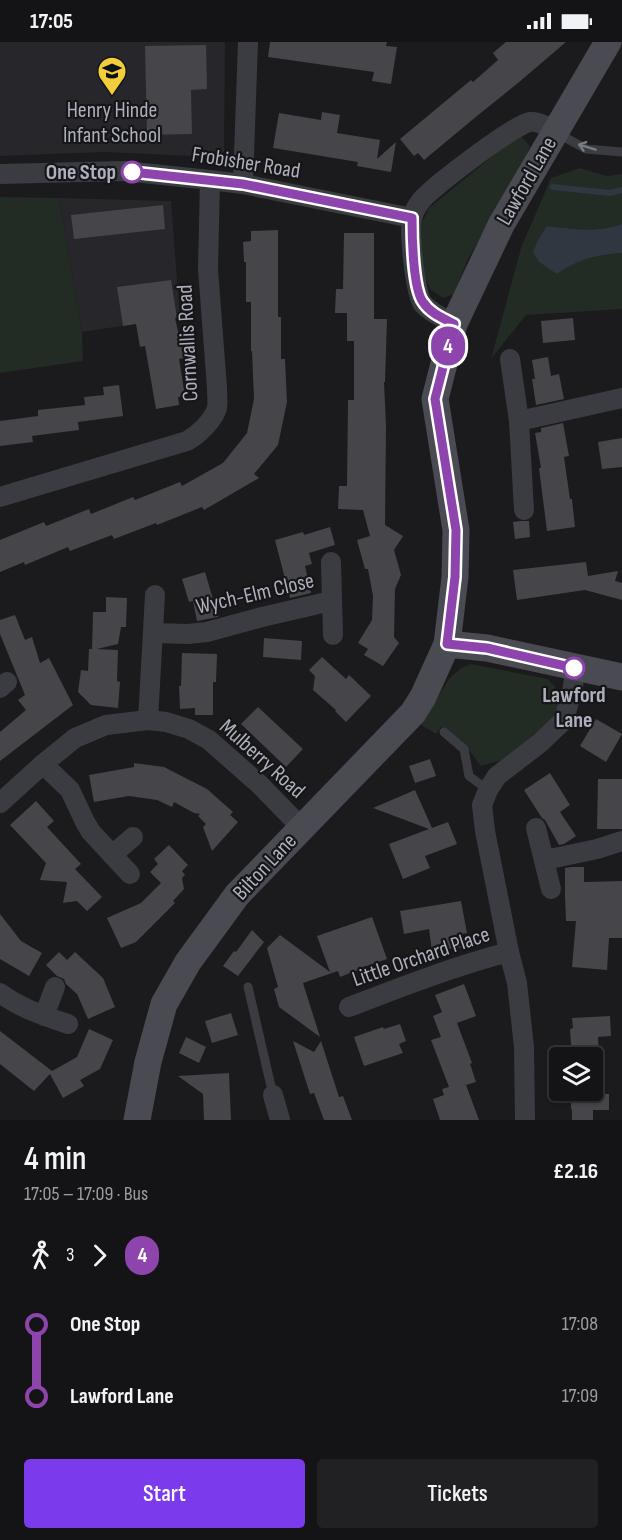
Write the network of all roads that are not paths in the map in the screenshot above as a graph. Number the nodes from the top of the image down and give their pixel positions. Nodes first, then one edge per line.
1 (248, 42) edge
2 (608, 42) edge
3 (555, 132) junction
4 (622, 152) edge
5 (0, 174) edge
6 (210, 180) junction
7 (243, 184) junction
8 (412, 218) junction
9 (454, 324) junction
10 (510, 359) dead end
11 (622, 398) edge
12 (519, 421) junction
13 (0, 497) edge
14 (524, 510) dead end
15 (331, 562) dead end
16 (155, 595) dead end
17 (331, 601) junction
18 (154, 633) junction
19 (333, 635) dead end
20 (447, 644) junction
21 (574, 668) junction
22 (622, 677) edge
23 (148, 720) junction
24 (444, 732) dead end
25 (43, 764) junction
26 (488, 790) junction
27 (0, 803) edge
28 (302, 828) junction
29 (536, 828) dead end
30 (134, 837) dead end
31 (622, 841) edge
32 (112, 855) junction
33 (545, 860) junction
34 (130, 874) dead end
35 (552, 889) dead end
36 (509, 952) junction
37 (55, 987) dead end
38 (248, 987) dead end
39 (0, 993) edge
40 (349, 1008) dead end
41 (44, 1016) junction
42 (68, 1024) dead end
43 (273, 1095) joint
44 (136, 1120) edge
45 (280, 1120) edge
46 (525, 1120) edge

1 - 7 street
2 - 3 street, Lawford Lane
4 -> 3 lane
3 - 8 street
3 - 9 street, Lawford Lane
5 - 6 street, Frobisher Road
6 - 7 street, Frobisher Road
6 - 13 street, Cornwallis Road
7 - 8 street, Frobisher Road
8 - 9 street
9 - 20 street, Lawford Lane
10 - 12 street
11 - 12 street
12 - 14 street
15 - 17 street, Wych-Elm Close
16 - 18 street
17 - 18 street, Wych-Elm Close
17 - 19 street, Wych-Elm Close
18 - 23 street
20 - 21 street
20 - 28 street, Bilton Lane
21 - 22 street
21 - 26 street
23 - 25 street, Mulberry Road
23 - 28 street, Mulberry Road
24 - 26 lane
25 - 27 street, Mulberry Road
25 - 32 street
26 - 36 street
28 - 44 street, Bilton Lane
29 - 33 street
30 - 32 street
31 - 33 street
32 - 34 street
33 - 35 street
36 - 40 street, Little Orchard Place
36 - 46 street
37 - 41 street
38 - 43 lane
39 - 41 street
41 - 42 street
43 - 45 street

